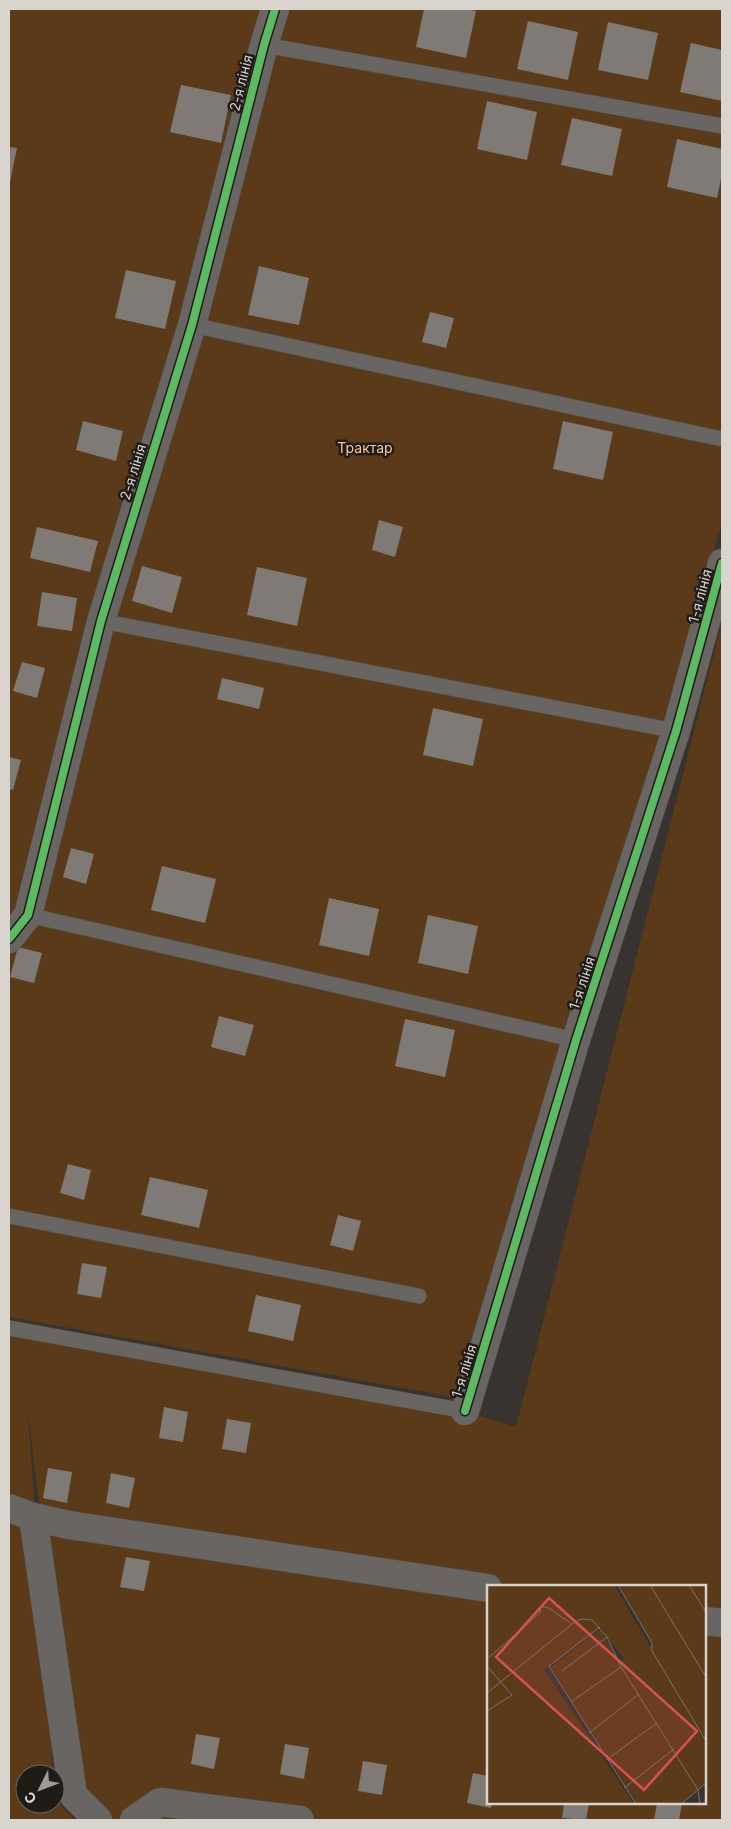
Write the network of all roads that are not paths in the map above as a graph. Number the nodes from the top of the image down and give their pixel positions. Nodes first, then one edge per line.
1 (275, 9) edge
2 (264, 45) junction
3 (722, 126) edge
4 (192, 325) junction
5 (722, 439) edge
6 (722, 563) edge
7 (100, 621) junction
8 (676, 731) junction
9 (28, 915) junction
10 (9, 939) edge
11 (576, 1040) junction
12 (9, 1216) edge
13 (419, 1296) dead end
14 (9, 1328) edge
15 (465, 1411) joint
16 (21, 1513) edge
17 (487, 1588) edge
18 (706, 1621) edge
19 (722, 1623) edge
20 (98, 1820) edge
21 (134, 1820) edge
22 (300, 1820) edge

1 - 2 street, 2-я лінія
2 - 3 lane
2 - 4 street, 2-я лінія
4 - 5 lane
4 - 7 street, 2-я лінія
6 - 8 street, 1-я лінія
7 - 8 lane
7 - 9 street, 2-я лінія
8 - 11 street, 1-я лінія
9 - 10 street, 2-я лінія
9 - 11 lane
11 - 15 street, 1-я лінія
12 - 13 lane
14 - 15 lane
16 - 17 street
16 - 20 street
18 - 19 street
21 - 22 street

